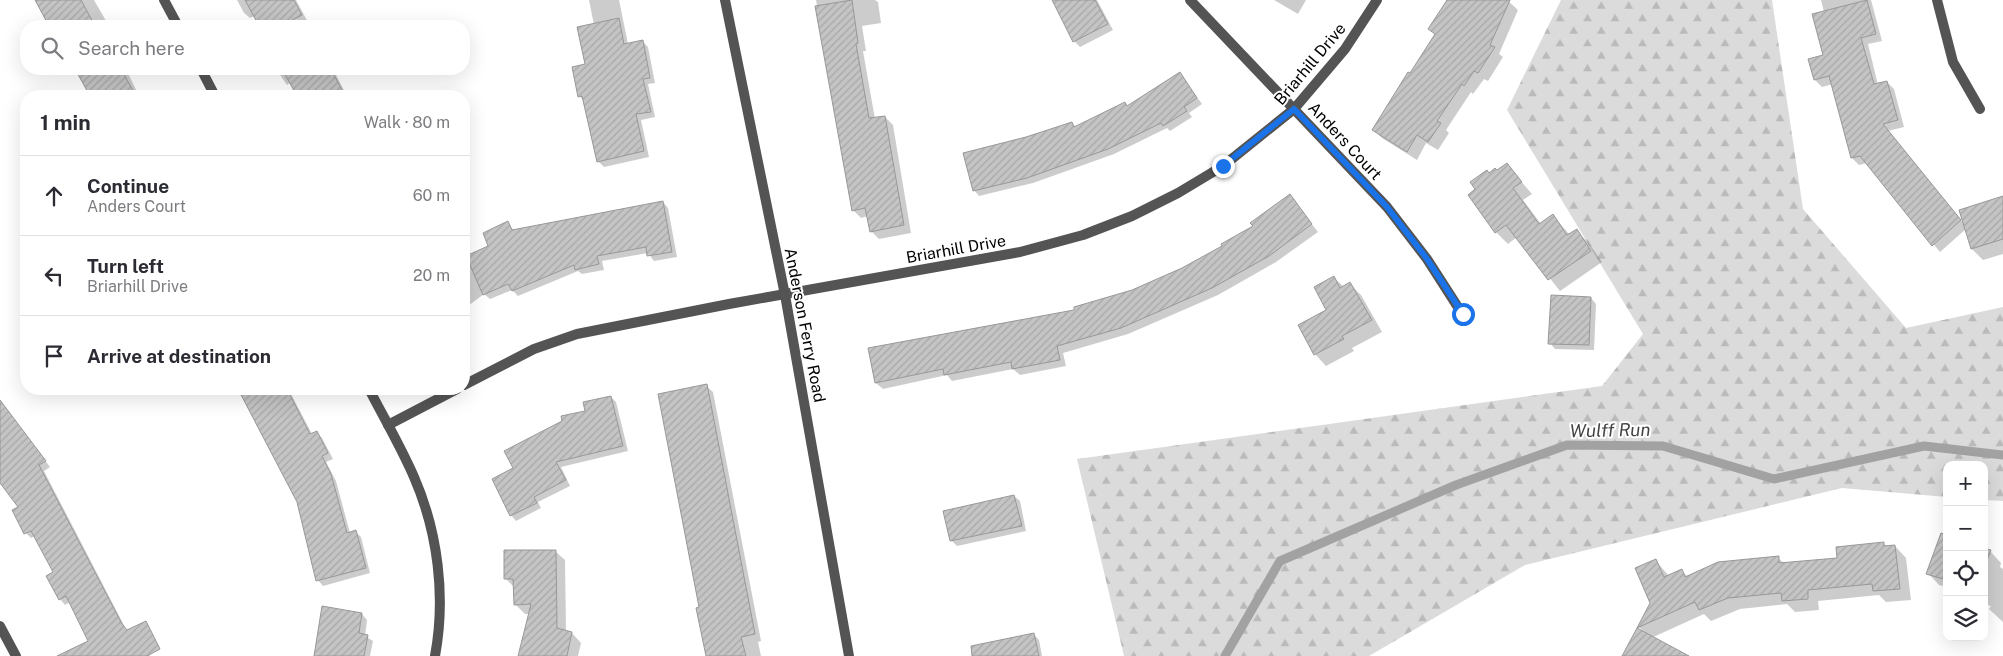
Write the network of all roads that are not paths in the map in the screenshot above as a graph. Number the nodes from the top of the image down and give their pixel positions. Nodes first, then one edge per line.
1 (164, 0) edge
2 (725, 0) edge
3 (1190, 0) edge
4 (1377, 0) edge
5 (1937, 0) edge
6 (175, 20) edge
7 (203, 75) edge
8 (212, 90) edge
9 (1294, 109) junction
10 (1980, 109) dead end
11 (784, 295) junction
12 (1463, 314) dead end
13 (470, 382) edge
14 (372, 395) edge
15 (446, 395) edge
16 (388, 425) junction
17 (0, 626) edge
18 (16, 656) edge
19 (435, 656) edge
20 (849, 656) edge

1 - 6 street
2 - 11 street, Anderson Ferry Road
3 - 9 street, Anders Court
4 - 9 street, Briarhill Drive
5 - 10 street
7 - 8 street
9 - 11 street, Briarhill Drive
9 - 12 street, Anders Court
11 - 13 street, Briarhill Drive
11 - 20 street, Anderson Ferry Road
14 - 16 street
15 - 16 street
16 - 19 street
17 - 18 street

